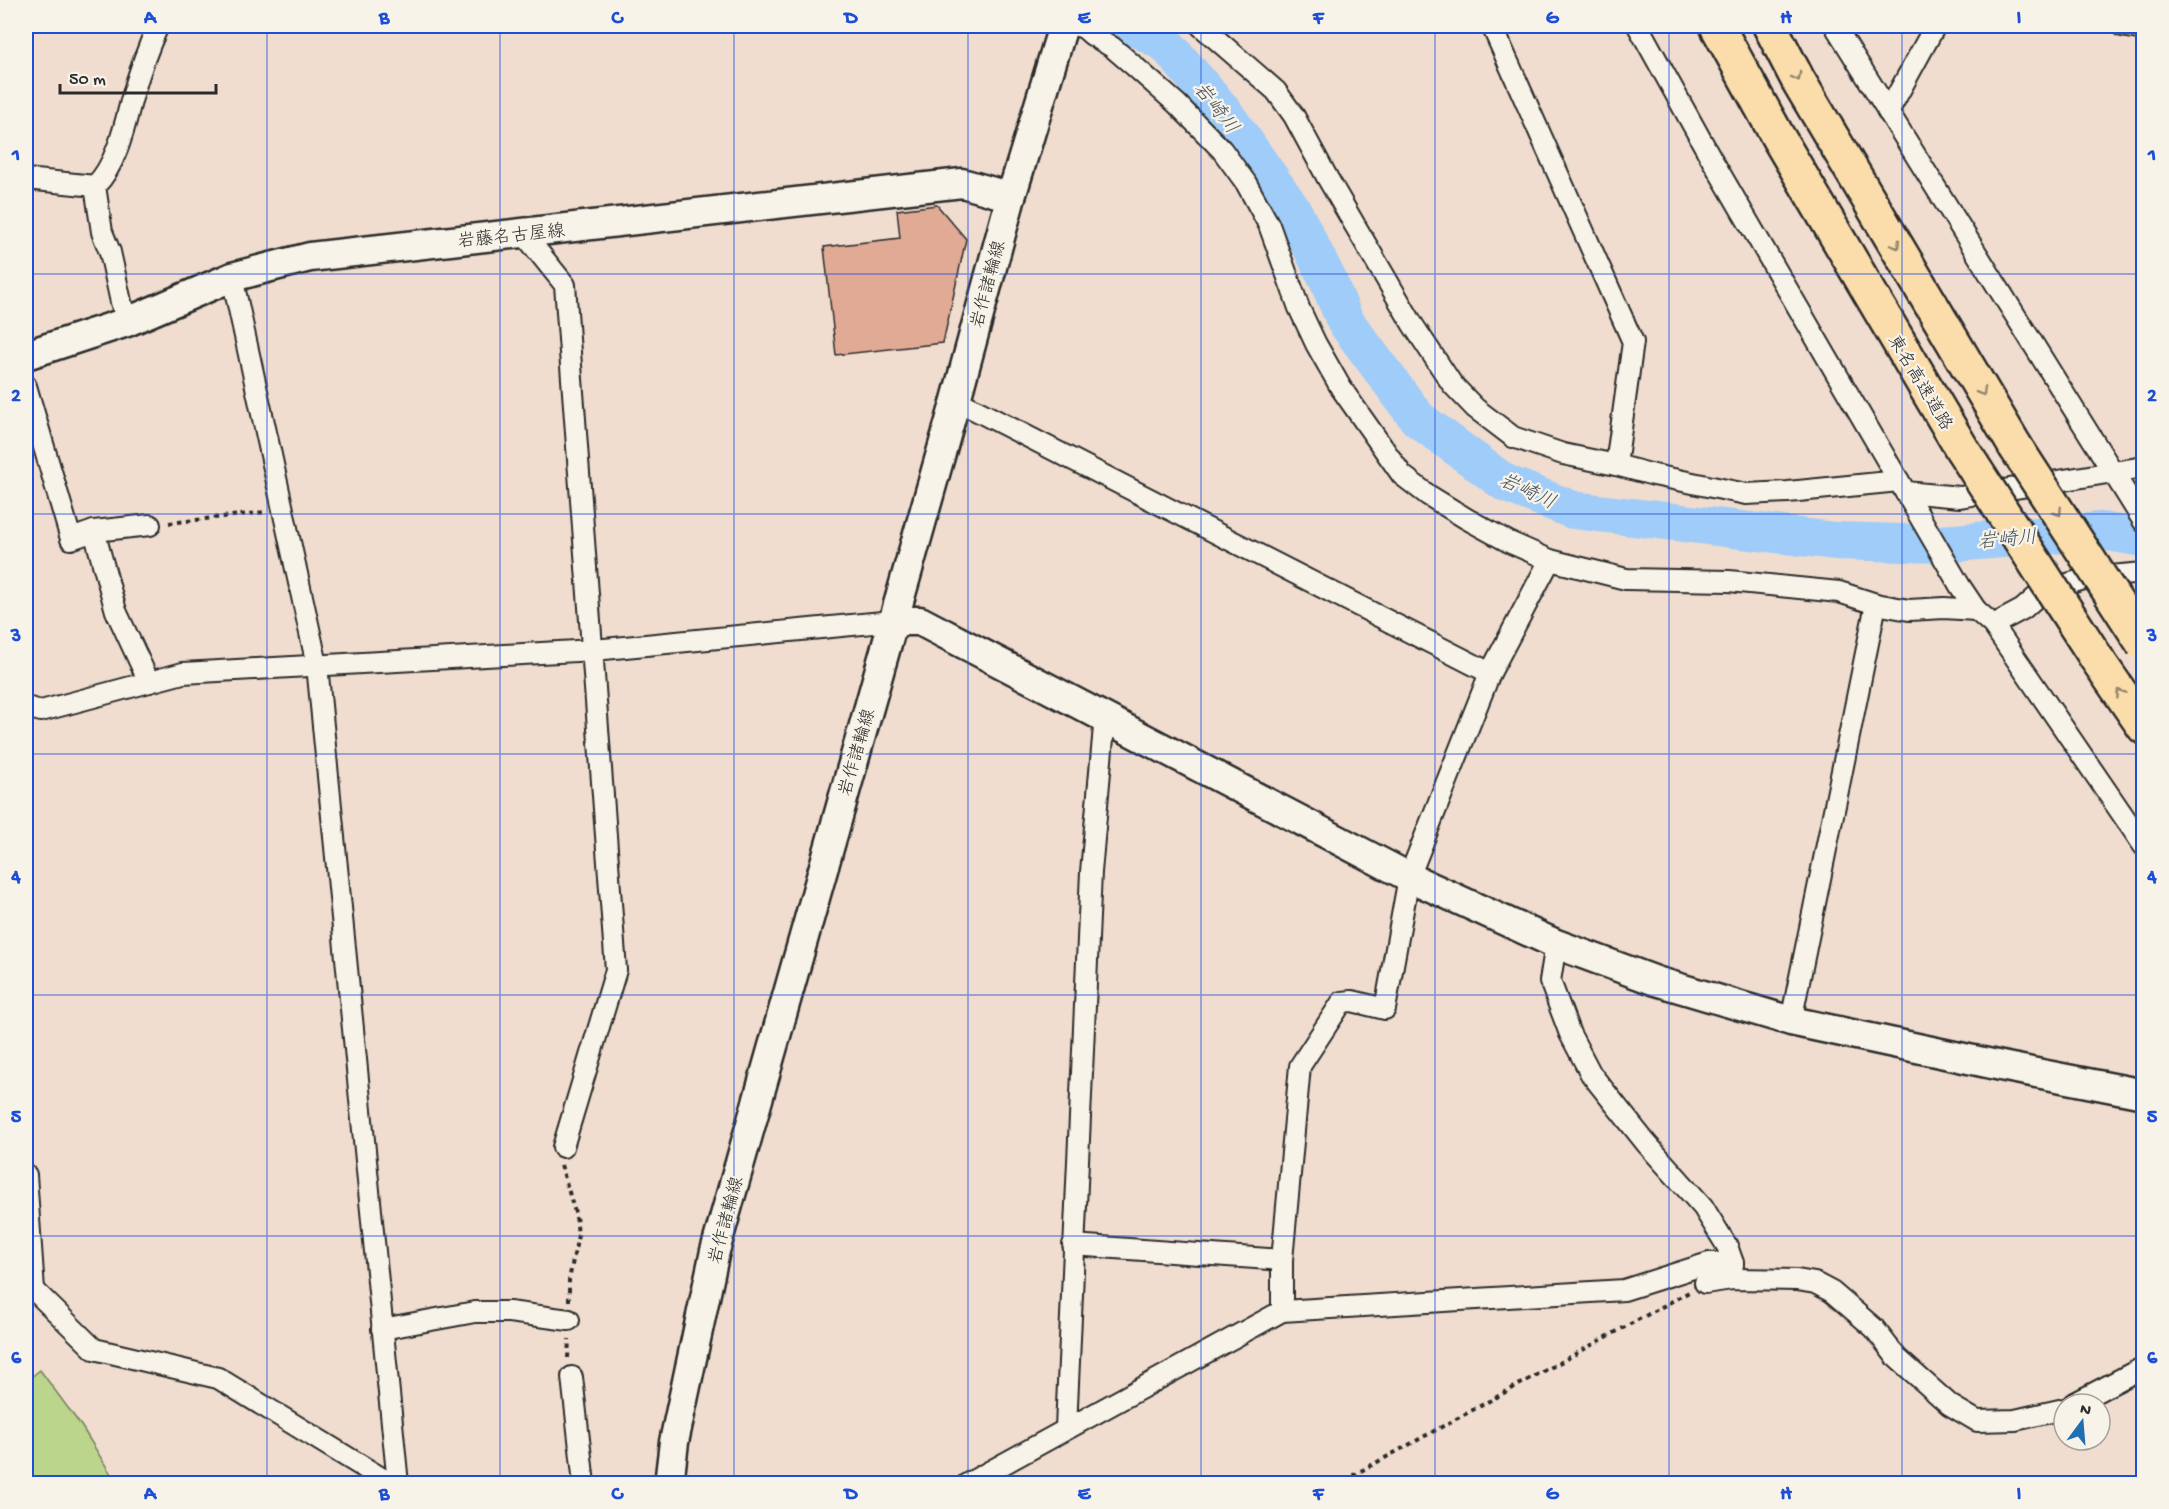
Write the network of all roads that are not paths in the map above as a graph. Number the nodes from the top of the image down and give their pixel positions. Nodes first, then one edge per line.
1 (158, 26) edge
2 (1063, 26) edge
3 (1077, 26) edge
4 (1201, 26) edge
5 (1492, 26) edge
6 (1638, 26) edge
7 (1700, 26) edge
8 (1717, 26) edge
9 (1770, 26) edge
10 (1835, 26) edge
11 (1935, 26) edge
12 (2122, 26) edge
13 (2144, 30) edge
14 (1888, 112) junction
15 (26, 179) edge
16 (95, 186) junction
17 (1011, 196) junction
18 (524, 234) junction
19 (232, 277) junction
20 (127, 322) junction
21 (26, 355) edge
22 (1910, 363) junction
23 (26, 386) edge
24 (956, 400) junction
25 (1616, 465) junction
26 (2144, 467) edge
27 (2113, 472) junction
28 (1906, 492) junction
29 (2144, 522) edge
30 (150, 525) road end
31 (94, 531) junction
32 (1550, 560) junction
33 (2144, 573) edge
34 (1876, 604) junction
35 (1976, 610) junction
36 (893, 621) junction
37 (1993, 625) junction
38 (2144, 645) edge
39 (594, 650) junction
40 (317, 665) junction
41 (1490, 673) junction
42 (148, 682) junction
43 (26, 707) edge
44 (1105, 716) junction
45 (2144, 727) edge
46 (2144, 846) edge
47 (1409, 877) junction
48 (1556, 944) junction
49 (1791, 1022) junction
50 (2144, 1094) edge
51 (563, 1147) road end
52 (26, 1175) edge
53 (1073, 1245) junction
54 (1282, 1260) junction
55 (1732, 1271) junction
56 (1705, 1283) road end
57 (30, 1288) edge
58 (1282, 1311) junction
59 (568, 1320) road end
60 (382, 1329) junction
61 (2144, 1367) edge
62 (572, 1377) road end
63 (2096, 1392) edge
64 (2052, 1412) edge
65 (1066, 1428) junction
66 (391, 1484) edge
67 (398, 1484) edge
68 (584, 1484) edge
69 (669, 1484) edge
70 (967, 1484) edge

1 - 16 street
2 - 17 main road, 岩作諸輪線
3 - 32 street
4 - 25 street
5 - 25 street
6 - 28 street
7 - 22 highway
8 - 22 highway, 東名高速道路
9 -> 38 highway, bridge
10 - 14 street
11 - 14 street
12 - 13 street
14 - 27 street
15 - 16 street
16 - 20 street
17 - 18 main road, 岩藤名古屋線
17 - 24 main road, 岩作諸輪線
18 - 19 main road, 岩藤名古屋線
18 - 39 street
19 - 20 main road, 岩藤名古屋線
19 - 40 street
20 - 21 main road, 岩藤名古屋線
45 -> 22 highway, 東名高速道路, bridge
23 - 31 street
24 - 36 main road, 岩作諸輪線
24 - 41 street
25 - 28 street
26 - 27 street
27 - 28 street
27 - 29 street
28 - 35 street
30 - 31 street
31 - 42 street
32 - 34 street
32 - 41 street
33 - 37 street
34 - 35 street
34 - 49 street
35 - 37 street
36 - 39 street
36 - 44 main road
36 - 69 main road, 岩作諸輪線
37 - 46 street
39 - 40 street
39 - 51 street
40 - 42 street
40 - 60 street
41 - 47 street
42 - 43 street
44 - 47 main road
44 - 53 street
47 - 48 main road
47 - 54 street
48 - 49 main road
48 - 55 street
49 - 50 main road
52 - 57 street
53 - 54 street
53 - 65 street
54 - 58 street
55 - 56 street
55 - 58 street
55 - 64 street
57 - 66 street
58 - 65 street
59 - 60 street
60 - 67 street
61 - 63 street
62 - 68 street
65 - 70 street

